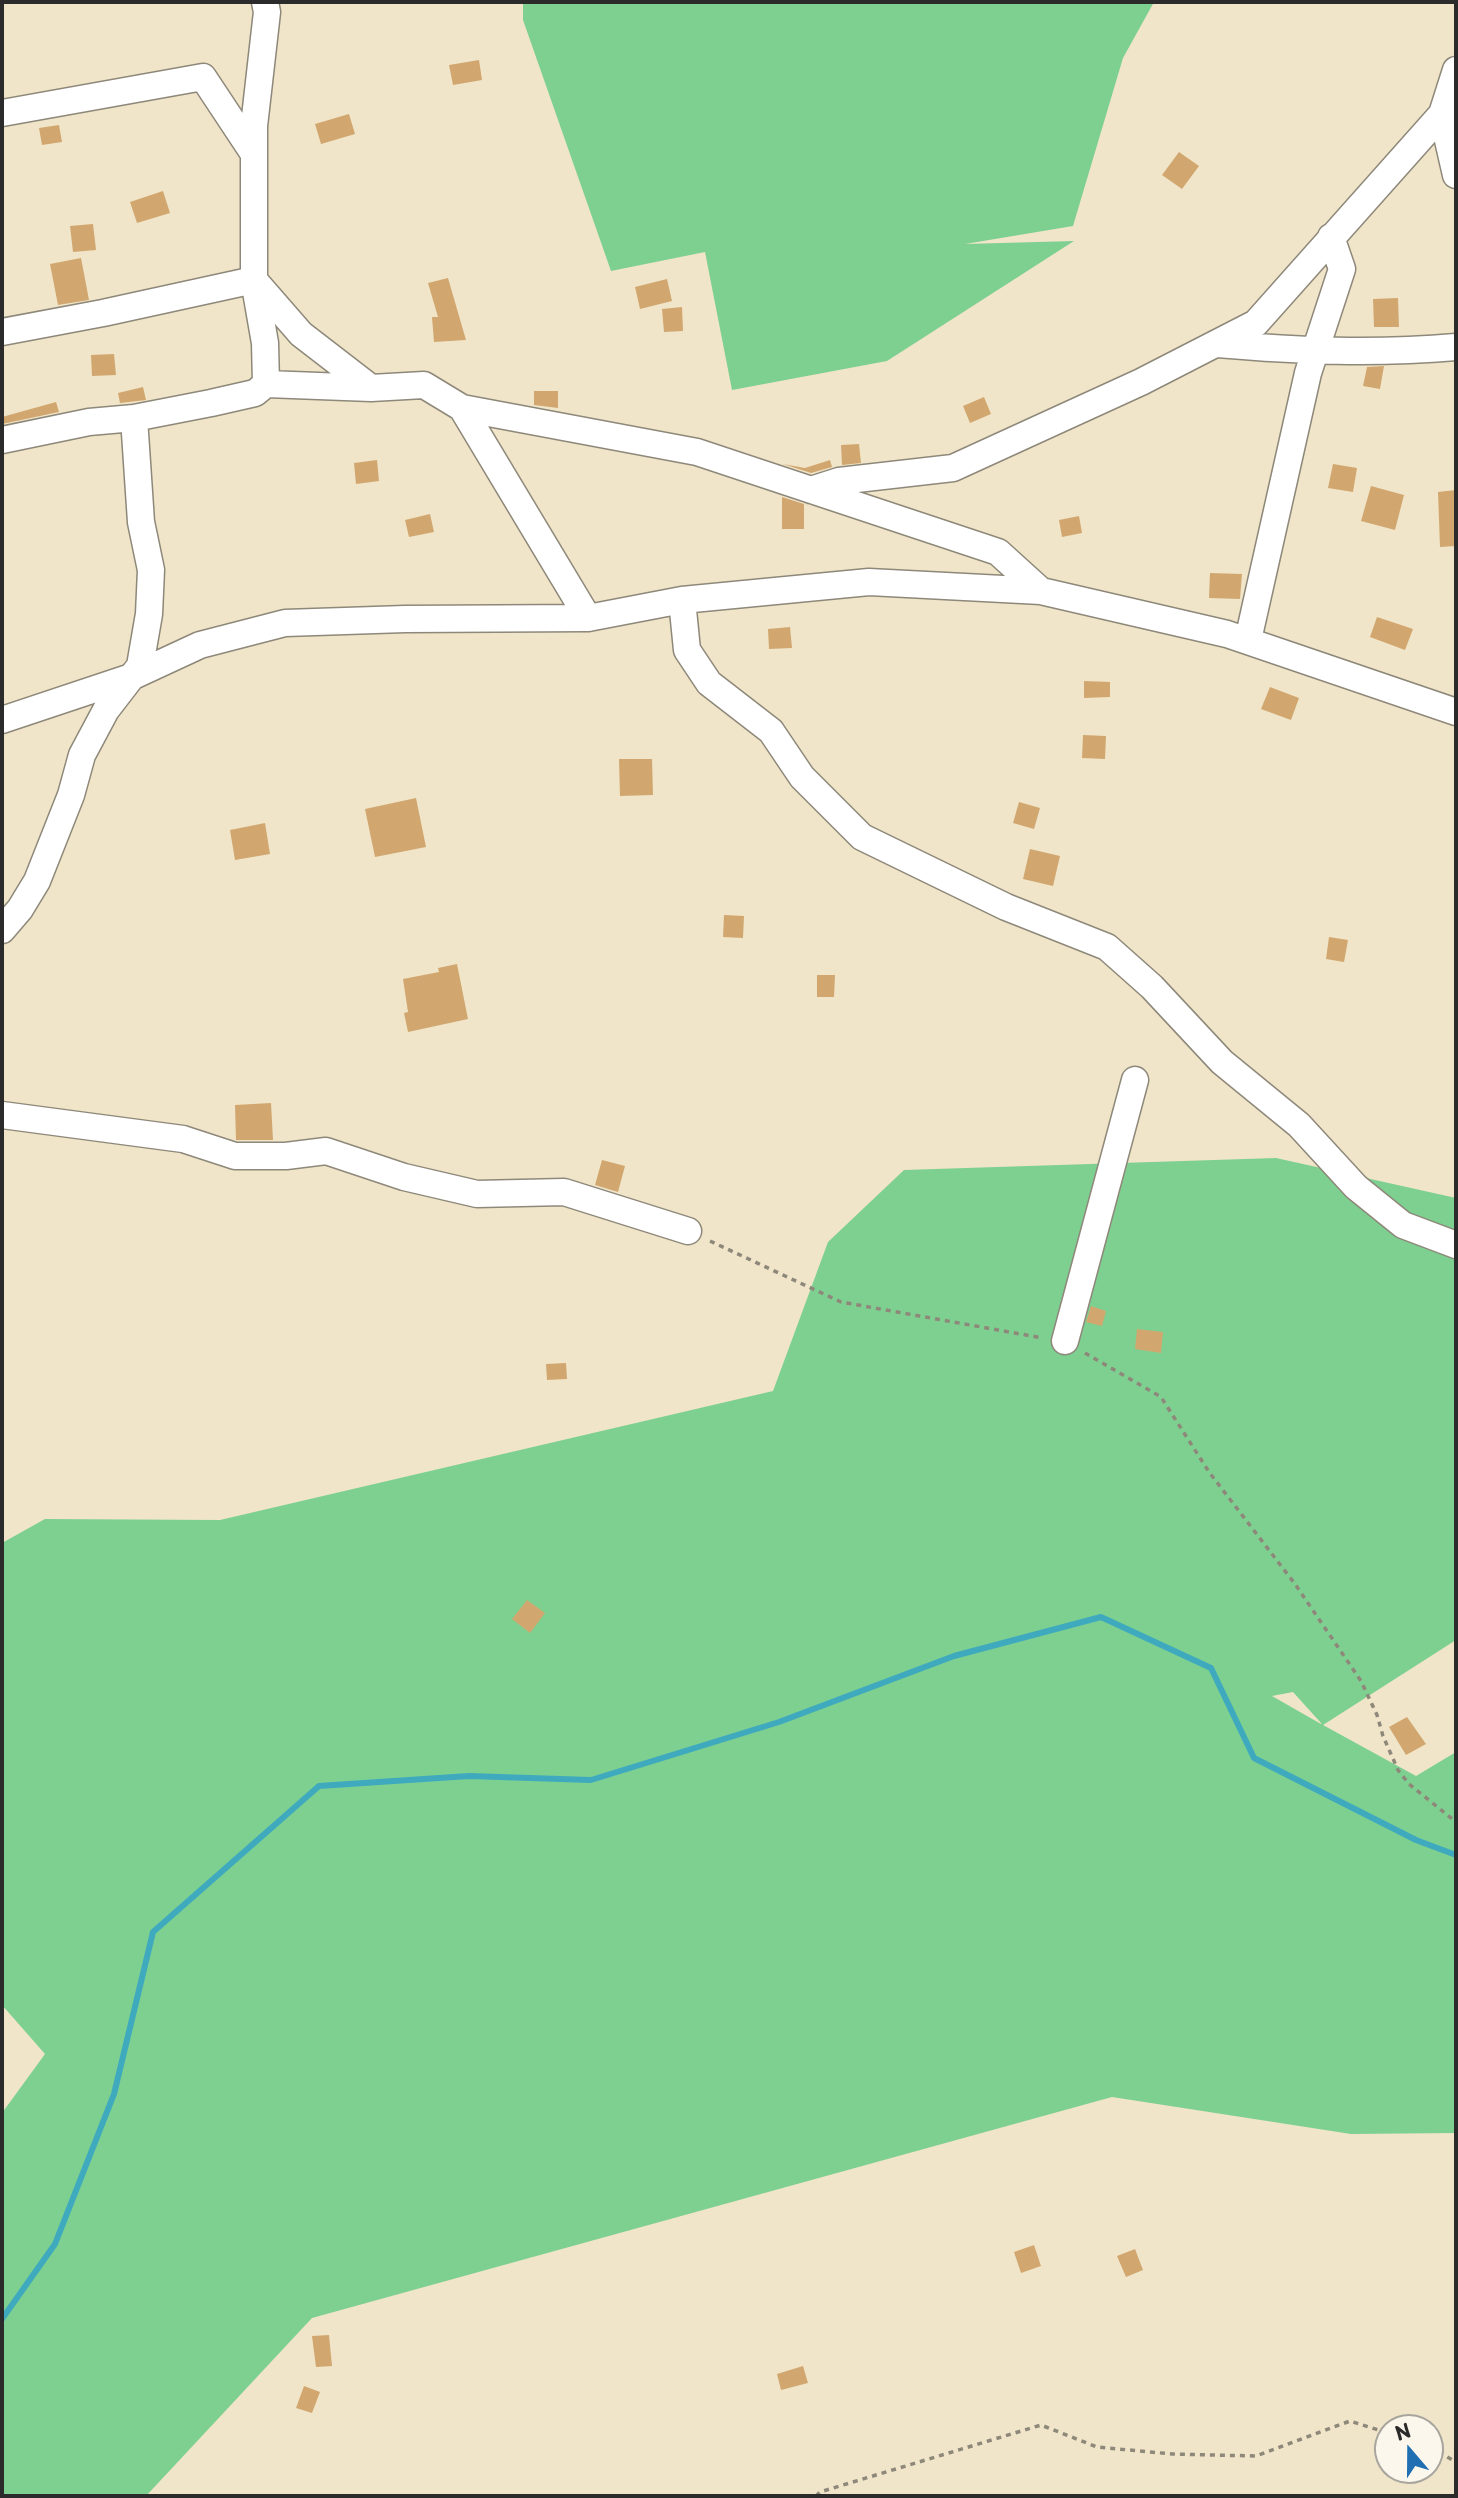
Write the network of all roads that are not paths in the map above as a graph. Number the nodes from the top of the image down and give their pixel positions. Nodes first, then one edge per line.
1 (265, 2) edge
2 (1456, 70) edge
3 (2, 113) edge
4 (1442, 114) junction
5 (254, 154) junction
6 (1456, 175) edge
7 (1331, 237) junction
8 (254, 280) junction
9 (2, 332) edge
10 (1215, 344) junction
11 (1456, 347) edge
12 (1314, 352) junction
13 (266, 384) junction
14 (371, 388) junction
15 (462, 408) junction
16 (135, 418) junction
17 (2, 440) edge
18 (811, 490) junction
19 (1041, 591) junction
20 (682, 600) junction
21 (588, 618) junction
22 (1248, 640) junction
23 (131, 677) junction
24 (1456, 712) edge
25 (2, 720) edge
26 (2, 930) edge
27 (1135, 1080) dead end
28 (2, 1115) edge
29 (688, 1231) road end
30 (1456, 1245) edge
31 (1065, 1342) road end

1 - 5 street
2 - 4 street
3 - 5 street
4 - 6 street
4 - 7 street
5 - 8 street
7 - 10 street
7 - 12 street
8 - 9 street
8 - 13 street
8 - 14 street
10 - 12 street
10 - 18 street
11 - 12 street
12 - 22 street
13 - 14 street
13 - 16 street
14 - 15 street
15 - 18 street
15 - 21 street
16 - 17 street
16 - 23 street
18 - 19 street
19 - 20 street
19 - 22 street
20 - 21 street
20 - 30 street
21 - 23 street
22 - 24 street
23 - 25 street
23 - 26 street
27 - 31 street
28 - 29 street

